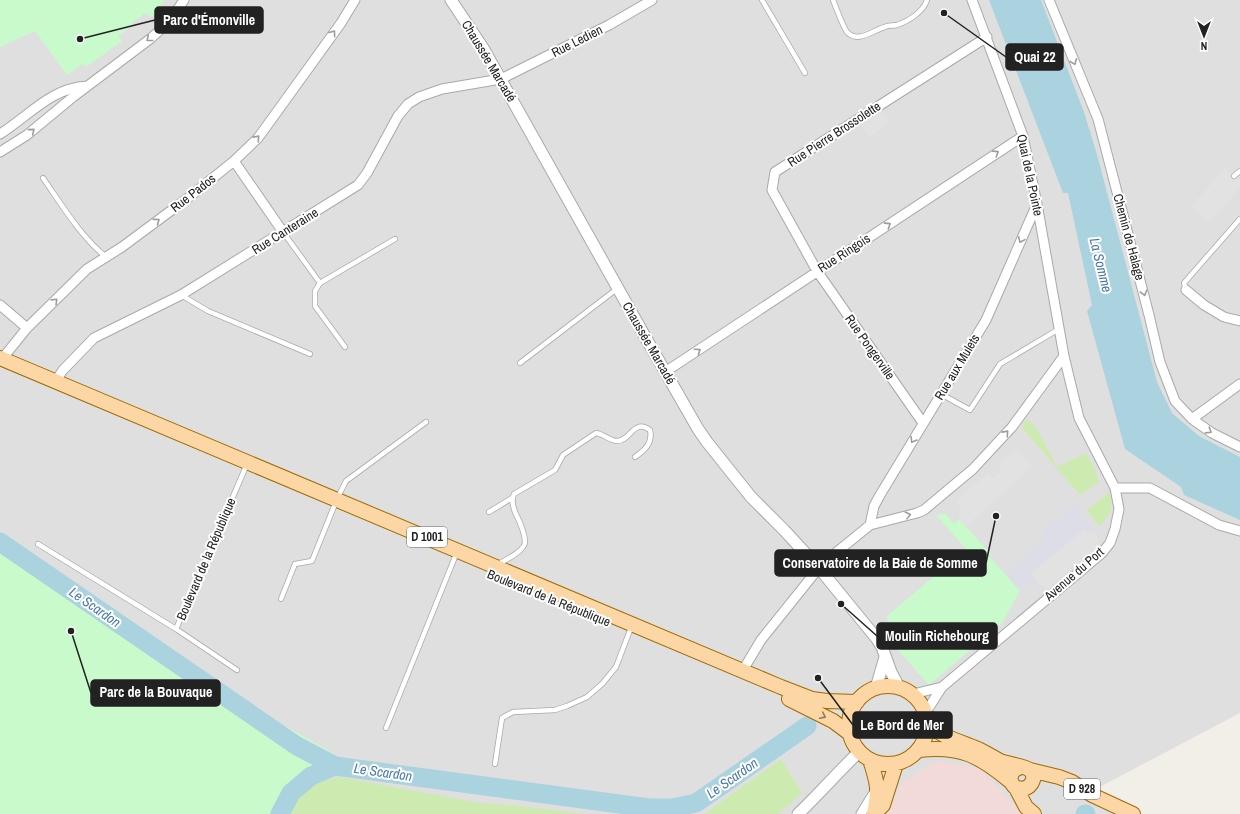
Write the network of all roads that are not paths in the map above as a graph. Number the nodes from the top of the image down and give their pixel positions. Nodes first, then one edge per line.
1 (184, 0) edge
2 (355, 0) edge
3 (452, 0) edge
4 (652, 0) edge
5 (762, 0) edge
6 (833, 0) edge
7 (927, 0) edge
8 (972, 0) edge
9 (1049, 0) edge
10 (987, 37) junction
11 (805, 74) dead end
12 (501, 79) junction
13 (87, 86) junction
14 (0, 134) edge
15 (1023, 136) junction
16 (0, 152) edge
17 (234, 161) junction
18 (1240, 171) edge
19 (1234, 176) dead end
20 (43, 178) dead end
21 (1037, 204) junction
22 (1240, 219) edge
23 (283, 232) junction
24 (395, 239) dead end
25 (106, 257) junction
26 (817, 271) junction
27 (320, 283) junction
28 (618, 288) junction
29 (1186, 290) joint
30 (181, 295) junction
31 (0, 305) edge
32 (1240, 321) edge
33 (27, 328) junction
34 (1059, 329) junction
35 (345, 348) dead end
36 (310, 354) dead end
37 (1064, 356) junction
38 (1, 362) edge
39 (520, 363) dead end
40 (665, 372) junction
41 (55, 382) junction
42 (1240, 384) edge
43 (941, 394) junction
44 (1192, 419) junction
45 (426, 422) dead end
46 (923, 423) junction
47 (1240, 447) edge
48 (635, 457) dead end
49 (246, 466) junction
50 (1115, 488) junction
51 (512, 498) junction
52 (335, 504) junction
53 (489, 512) dead end
54 (870, 525) junction
55 (1240, 531) edge
56 (38, 544) dead end
57 (456, 554) junction
58 (491, 567) junction
59 (819, 568) junction
60 (281, 599) dead end
61 (631, 627) junction
62 (176, 629) junction
63 (885, 658) junction
64 (237, 670) dead end
65 (743, 670) junction
66 (899, 687) junction
67 (942, 687) junction
68 (876, 688) junction
69 (913, 694) junction
70 (857, 702) junction
71 (927, 718) junction
72 (386, 728) dead end
73 (849, 733) junction
74 (919, 750) junction
75 (864, 756) junction
76 (495, 764) dead end
77 (896, 764) junction
78 (1023, 779) junction
79 (877, 789) junction
80 (879, 812) edge
81 (798, 814) edge
82 (861, 814) edge
83 (1034, 814) edge
84 (1039, 814) edge
85 (1109, 814) edge
86 (1133, 814) edge

1 -> 13 street
17 -> 2 street, Rue Pados
3 - 12 street, Chaussée Marcadé
4 - 12 street, Rue Ledien
5 - 11 lane
6 - 7 lane
8 - 10 street, Quai de la Pointe
9 -> 44 street, Chemin de Halage
10 - 15 street, Quai de la Pointe
10 - 26 street, Rue Pierre Brossolette
12 - 23 street, Rue Canteraine
12 - 28 street, Chaussée Marcadé
13 - 14 street
16 -> 13 street
15 - 21 street, Quai de la Pointe
26 -> 15 street, Rue Ringois
17 - 23 street
25 -> 17 street, Rue Pados
18 - 19 lane
20 - 25 lane
21 - 34 street, Quai de la Pointe
21 -> 43 street, Rue aux Mulets
22 - 29 lane
23 - 27 lane
23 - 30 street, Rue Canteraine
24 - 27 lane
33 -> 25 street, Rue Pados
40 -> 26 street, Rue Ringois
26 - 46 street, Rue Pongerville
27 - 35 lane
28 - 39 lane
28 - 40 street, Chaussée Marcadé
29 - 32 street
30 - 36 lane
30 - 41 street, Rue Canteraine
31 - 33 street
33 - 38 street, Rue Pados
34 - 37 street, Quai de la Pointe
34 - 43 lane
37 - 50 street, Avenue du Port
54 -> 37 street
38 - 41 main road, Boulevard de la République / D 1001
38 - 49 main road, Boulevard de la République / D 1001
40 - 59 street, Chaussée Marcadé
41 - 49 main road, Boulevard de la République / D 1001
42 - 44 street
43 - 46 street, Rue aux Mulets
44 -> 47 street, Chemin de Halage
45 - 52 lane
46 -> 54 street, Rue aux Mulets
48 - 51 lane
49 - 52 main road, Boulevard de la République / D 1001
49 - 62 lane, Boulevard de la République
50 - 55 street
50 - 67 street, Avenue du Port
51 - 53 lane
51 - 58 lane
52 - 57 main road, Boulevard de la République / D 1001
52 - 60 lane
54 - 59 street
56 - 62 lane, Boulevard de la République
57 - 58 main road, Boulevard de la République / D 1001
57 - 61 main road, Boulevard de la République / D 1001
57 - 72 lane
58 - 61 main road, Boulevard de la République / D 1001
59 - 63 street, Chaussée Marcadé
59 - 65 street
61 - 65 main road, Boulevard de la République / D 1001
61 -> 73 main road, Boulevard de la République / D 1001
61 - 76 lane
62 - 64 lane
63 - 66 street, Chaussée Marcadé
63 - 68 street
65 - 70 main road, Boulevard de la République / D 1001
66 - 68 main road
66 - 69 main road
67 - 69 street, Avenue du Port
67 - 71 street, Avenue du Port
68 - 70 main road
69 - 71 main road
70 - 73 main road
71 - 74 main road
71 - 78 main road, D 928
73 - 75 main road
74 - 77 main road
74 - 78 main road, D 928
75 - 77 main road
75 - 79 main road
75 - 81 street
77 - 80 main road
78 - 83 main road
78 - 84 main road
78 - 85 main road, D 928
78 - 86 main road, D 928
79 - 80 main road
79 - 82 street

